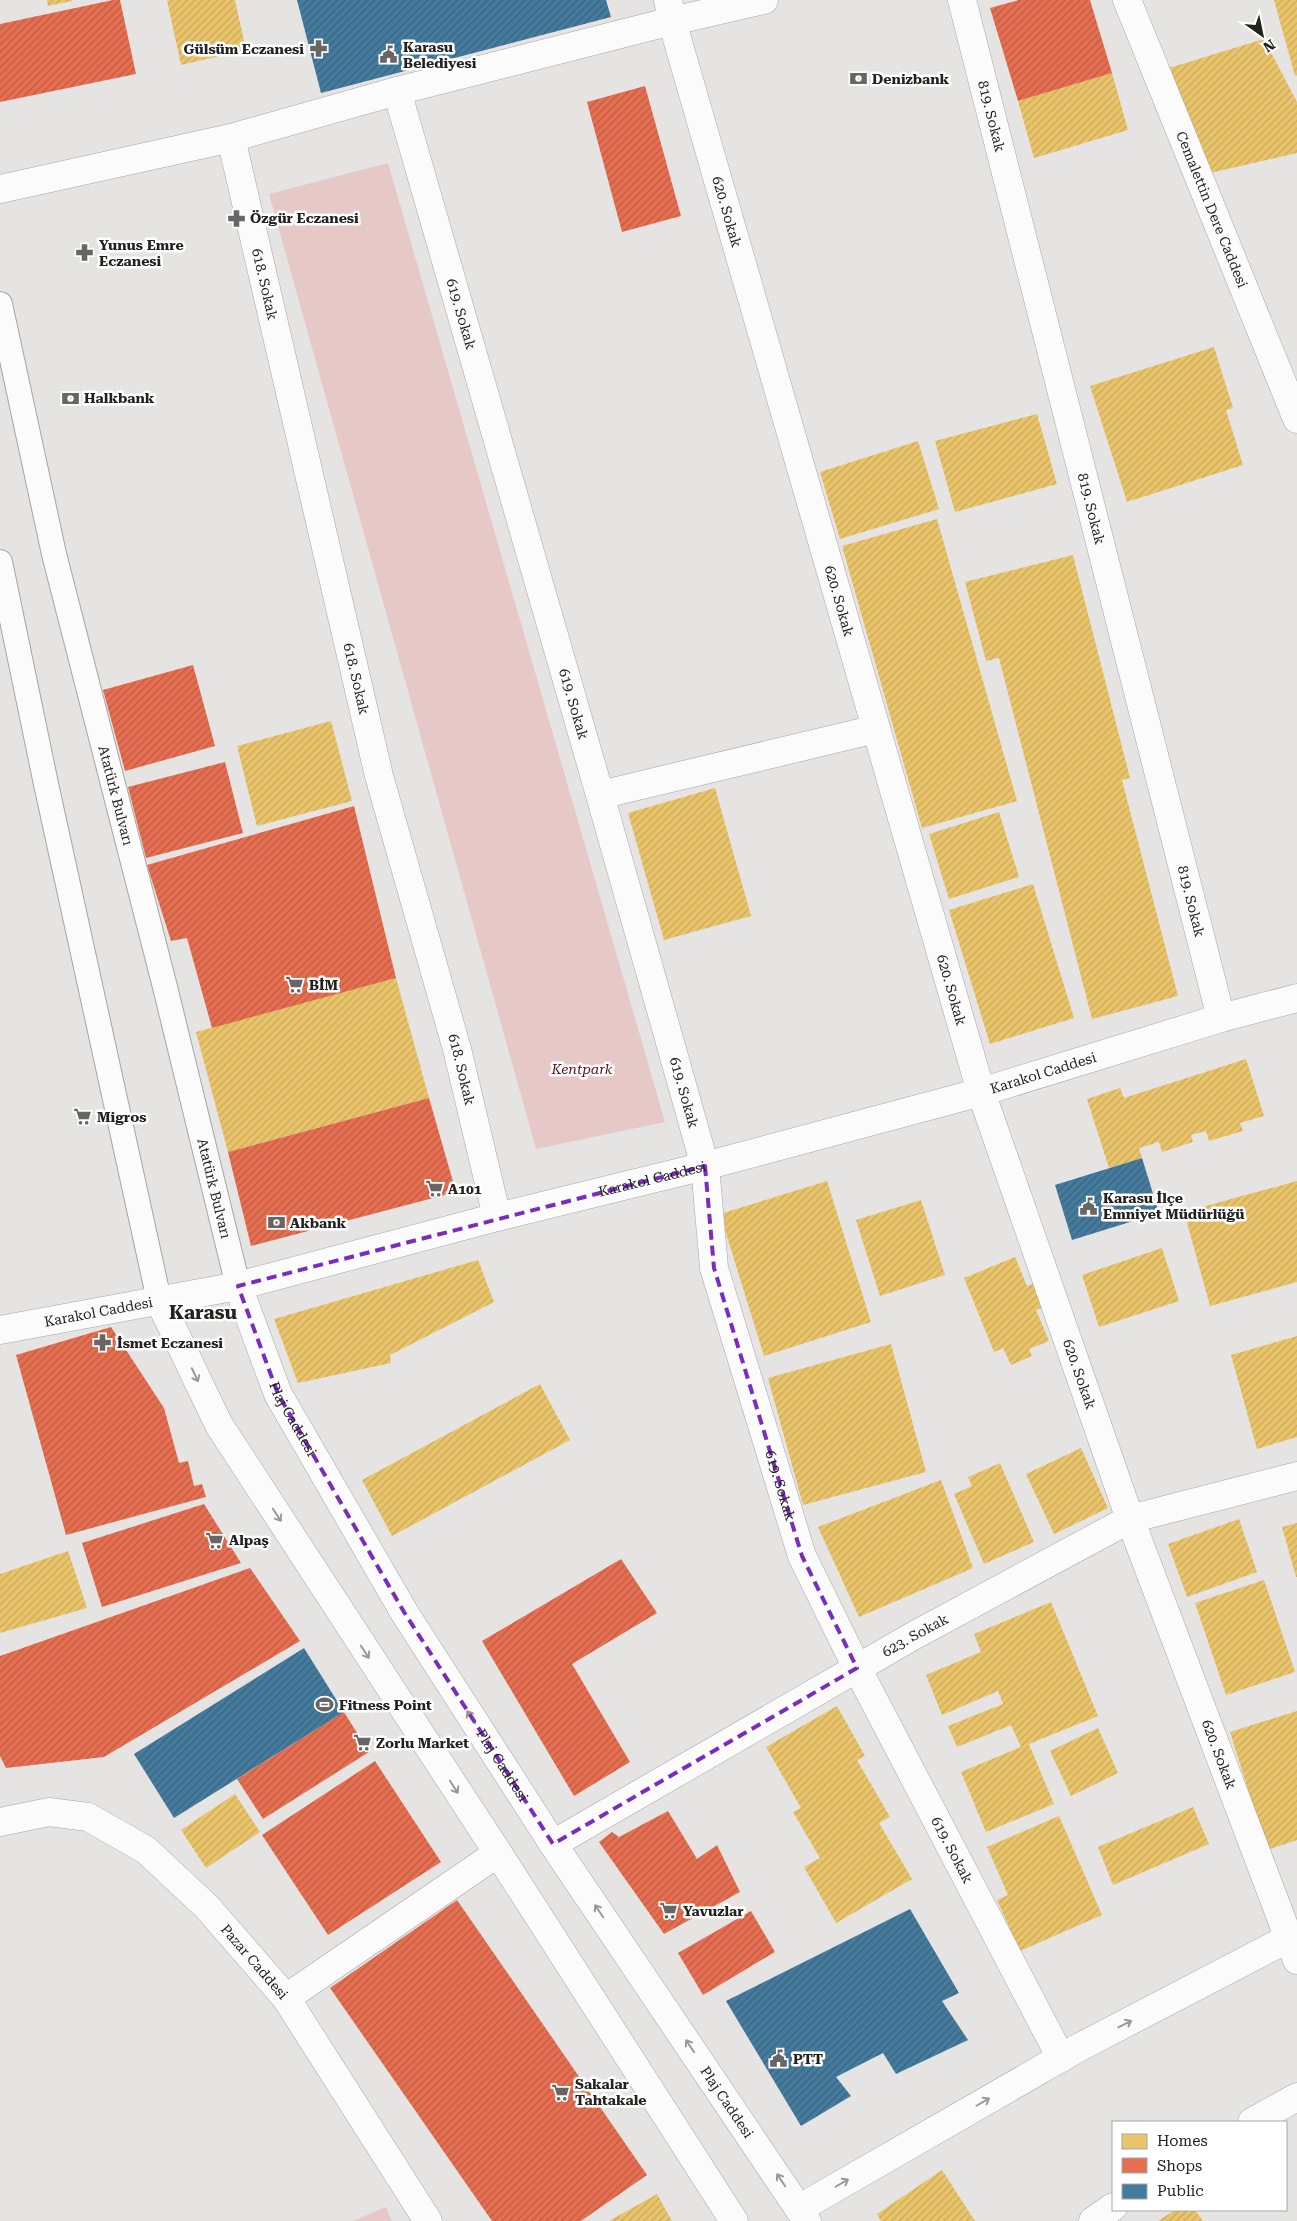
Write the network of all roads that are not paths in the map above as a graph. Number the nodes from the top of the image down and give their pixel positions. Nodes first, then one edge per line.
1 (764, 0) edge
2 (962, 0) edge
3 (1127, 0) edge
4 (670, 10) edge
5 (397, 91) junction
6 (231, 138) junction
7 (0, 189) edge
8 (0, 304) edge
9 (1297, 419) edge
10 (0, 562) edge
11 (876, 729) junction
12 (600, 794) junction
13 (1297, 998) edge
14 (1221, 1018) junction
15 (981, 1092) junction
16 (705, 1166) junction
17 (497, 1217) junction
18 (238, 1286) junction
19 (159, 1300) junction
20 (0, 1330) edge
21 (1297, 1476) edge
22 (1130, 1519) junction
23 (858, 1668) junction
24 (0, 1822) edge
25 (553, 1844) junction
26 (498, 1853) junction
27 (1293, 1949) edge
28 (286, 1998) junction
29 (1061, 2058) junction
30 (1297, 2097) edge
31 (1254, 2121) edge
32 (1112, 2208) edge
33 (804, 2214) edge
34 (428, 2221) edge
35 (734, 2221) edge
36 (1093, 2221) edge

1 - 4 street
2 - 14 street, 819. Sokak
3 - 9 street, Cemalettin Dere Caddesi
4 - 5 street
4 - 11 street, 620. Sokak
5 - 6 street
5 - 12 street, 619. Sokak
6 - 7 street
6 - 17 street, 618. Sokak
8 - 18 street, Atatürk Bulvarı
10 - 19 street
11 - 12 street
11 - 15 street, 620. Sokak
12 - 16 street, 619. Sokak
13 - 14 street, Karakol Caddesi
14 - 15 street, Karakol Caddesi
15 - 16 street, Karakol Caddesi
15 - 22 street, 620. Sokak
16 - 17 street, Karakol Caddesi
16 - 23 street, 619. Sokak
17 - 18 street, Karakol Caddesi
18 - 19 street, Karakol Caddesi
25 -> 18 street, Plaj Caddesi
19 - 20 street, Karakol Caddesi
19 -> 26 street
21 - 22 street, 623. Sokak
22 - 23 street, 623. Sokak
22 - 27 street, 620. Sokak
23 - 25 street, 623. Sokak
23 - 29 street, 619. Sokak
24 - 28 street, Pazar Caddesi
33 -> 25 street, Plaj Caddesi
26 - 28 street
26 - 35 street
29 -> 27 street
28 - 34 street, Pazar Caddesi
33 -> 29 street
30 - 31 street
32 - 36 street

